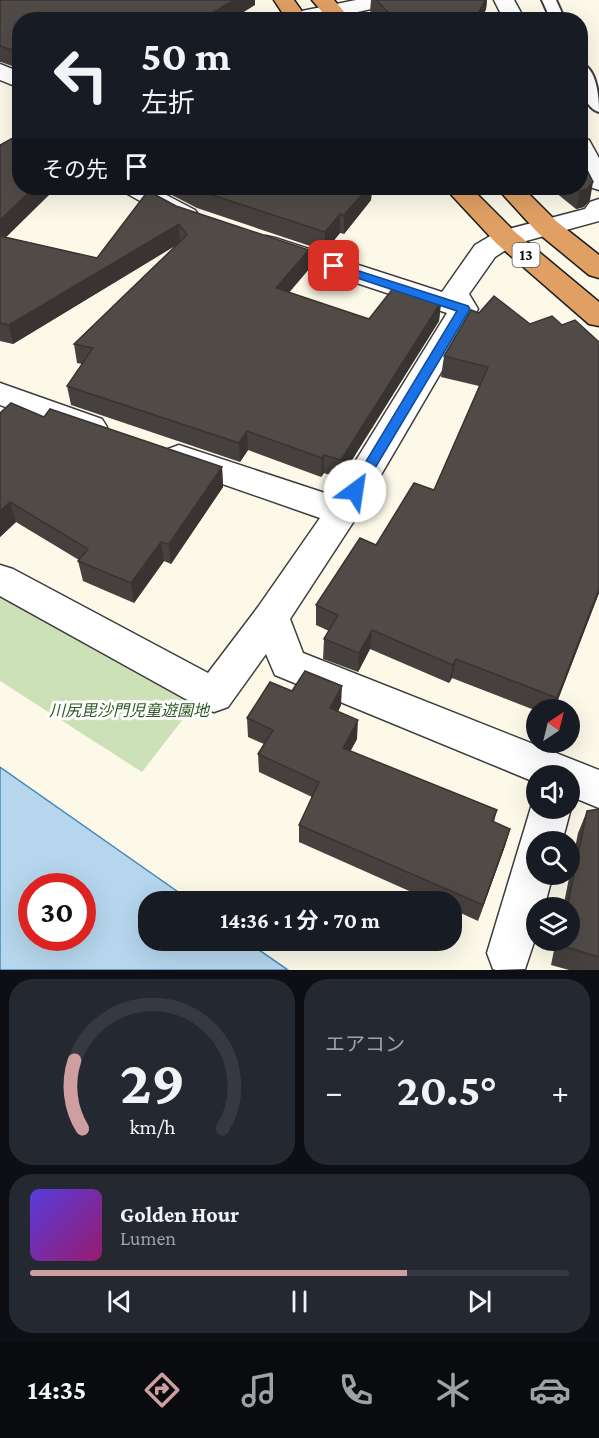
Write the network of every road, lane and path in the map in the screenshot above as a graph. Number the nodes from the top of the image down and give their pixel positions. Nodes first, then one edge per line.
1 (387, 0) edge
2 (332, 10) edge
3 (588, 84) edge
4 (599, 107) edge
5 (588, 161) edge
6 (599, 182) edge
7 (148, 195) edge
8 (464, 195) edge
9 (515, 195) edge
10 (599, 207) edge
11 (207, 223) edge
12 (548, 226) junction
13 (247, 238) edge
14 (506, 238) junction
15 (599, 269) edge
16 (464, 309) junction
17 (599, 317) edge
18 (6, 403) edge
19 (118, 436) edge
20 (152, 447) edge
21 (342, 512) junction
22 (0, 579) edge
23 (271, 618) junction
24 (526, 767) edge
25 (580, 786) edge
26 (599, 789) edge
27 (529, 885) edge
28 (509, 953) dead end

1 - 2 street
3 - 4 lane
5 - 6 street
7 - 11 street
8 - 14 highway, 13
9 - 12 highway, 13
10 - 12 street
12 - 14 street
12 - 15 highway, 13
13 - 16 street
14 - 16 street
14 - 17 highway, 13
16 - 21 street
18 - 19 street
20 - 21 street
21 - 23 street
22 - 23 street
23 - 24 street
25 - 26 street
27 - 28 street

